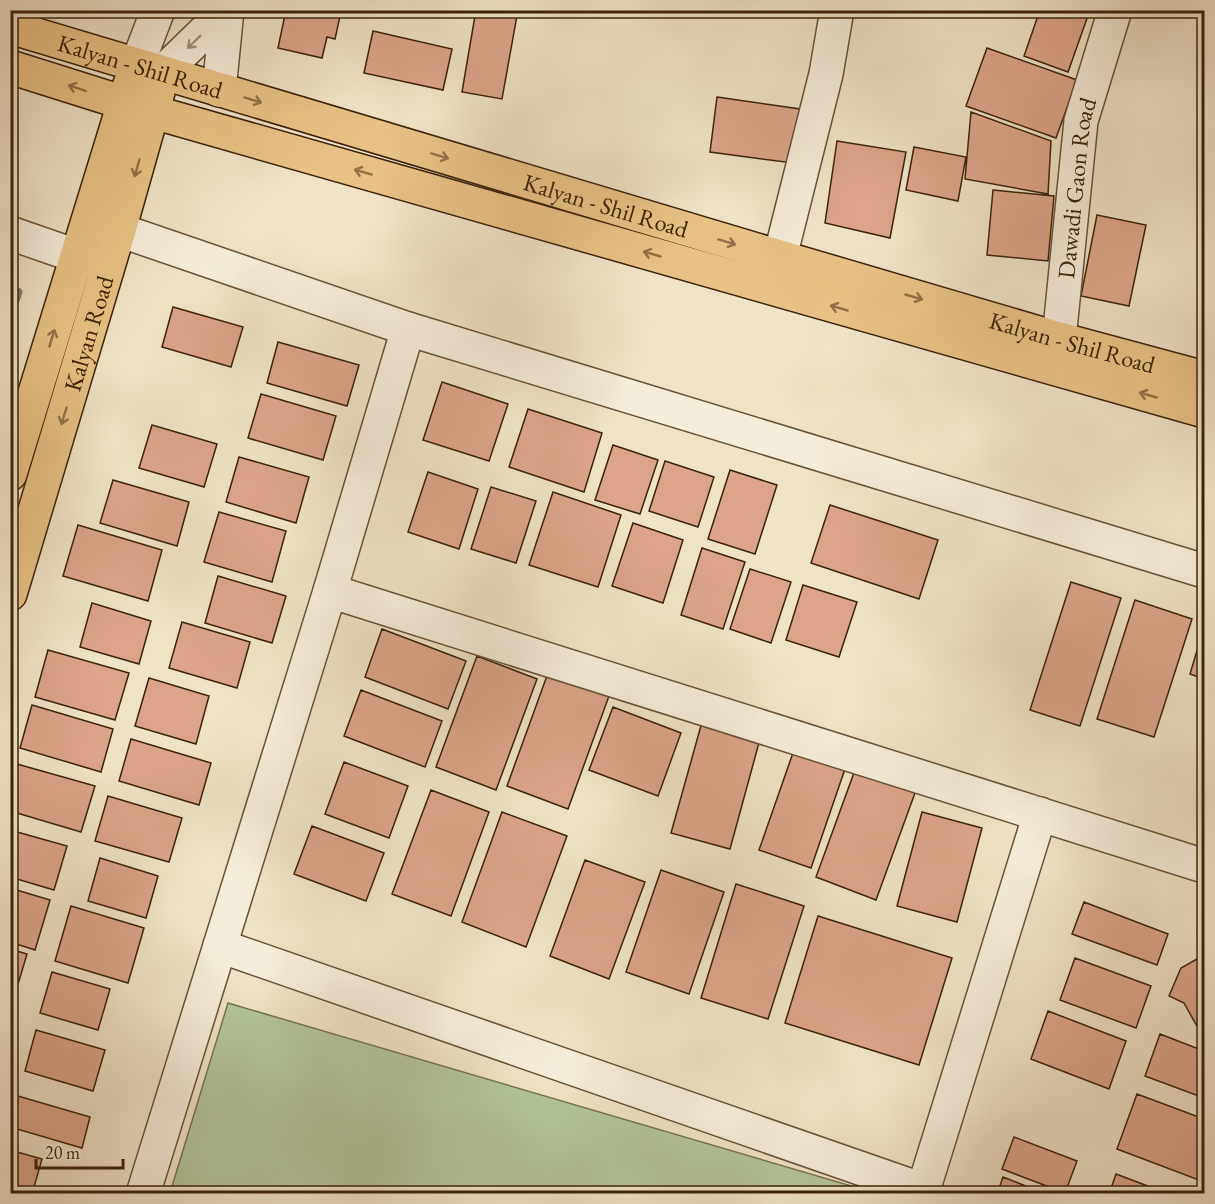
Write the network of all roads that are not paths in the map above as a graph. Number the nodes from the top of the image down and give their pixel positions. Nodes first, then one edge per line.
1 (158, 10) edge
2 (227, 10) edge
3 (837, 10) edge
4 (1115, 10) edge
5 (10, 27) edge
6 (10, 67) edge
7 (149, 69) junction
8 (219, 90) junction
9 (138, 108) junction
10 (88, 220) junction
11 (119, 230) junction
12 (10, 232) edge
13 (77, 256) junction
14 (780, 257) junction
15 (108, 268) junction
16 (408, 329) junction
17 (1055, 353) junction
18 (1204, 378) edge
19 (1204, 411) edge
20 (10, 474) edge
21 (1204, 571) edge
22 (330, 591) junction
23 (10, 594) edge
24 (1040, 814) junction
25 (1204, 866) edge
26 (220, 946) junction
27 (922, 1192) edge
28 (143, 1194) edge

1 - 7 street
2 -> 7 street
2 - 8 street
3 - 14 street
4 - 17 street, Dawadi Gaon Road
5 - 7 main road, Kalyan - Shil Road
9 -> 6 main road, Kalyan - Shil Road
7 - 8 main road, Kalyan - Shil Road
7 - 9 main road, Kalyan Road
8 -> 14 main road, Kalyan - Shil Road
9 - 10 main road, Kalyan Road
9 -> 11 main road, Kalyan Road
17 -> 9 main road, Kalyan - Shil Road
10 - 11 street
10 - 13 main road, Kalyan Road
11 - 15 main road, Kalyan Road
11 - 16 street
12 - 13 street
13 - 15 street
20 -> 13 main road, Kalyan Road
14 -> 17 main road, Kalyan - Shil Road
15 -> 23 main road, Kalyan Road
16 - 21 street
16 - 22 street
17 - 18 main road, Kalyan - Shil Road
19 -> 17 main road, Kalyan - Shil Road
22 - 24 street
22 - 26 street
24 - 25 street
24 - 27 street
26 - 27 street
26 - 28 street

